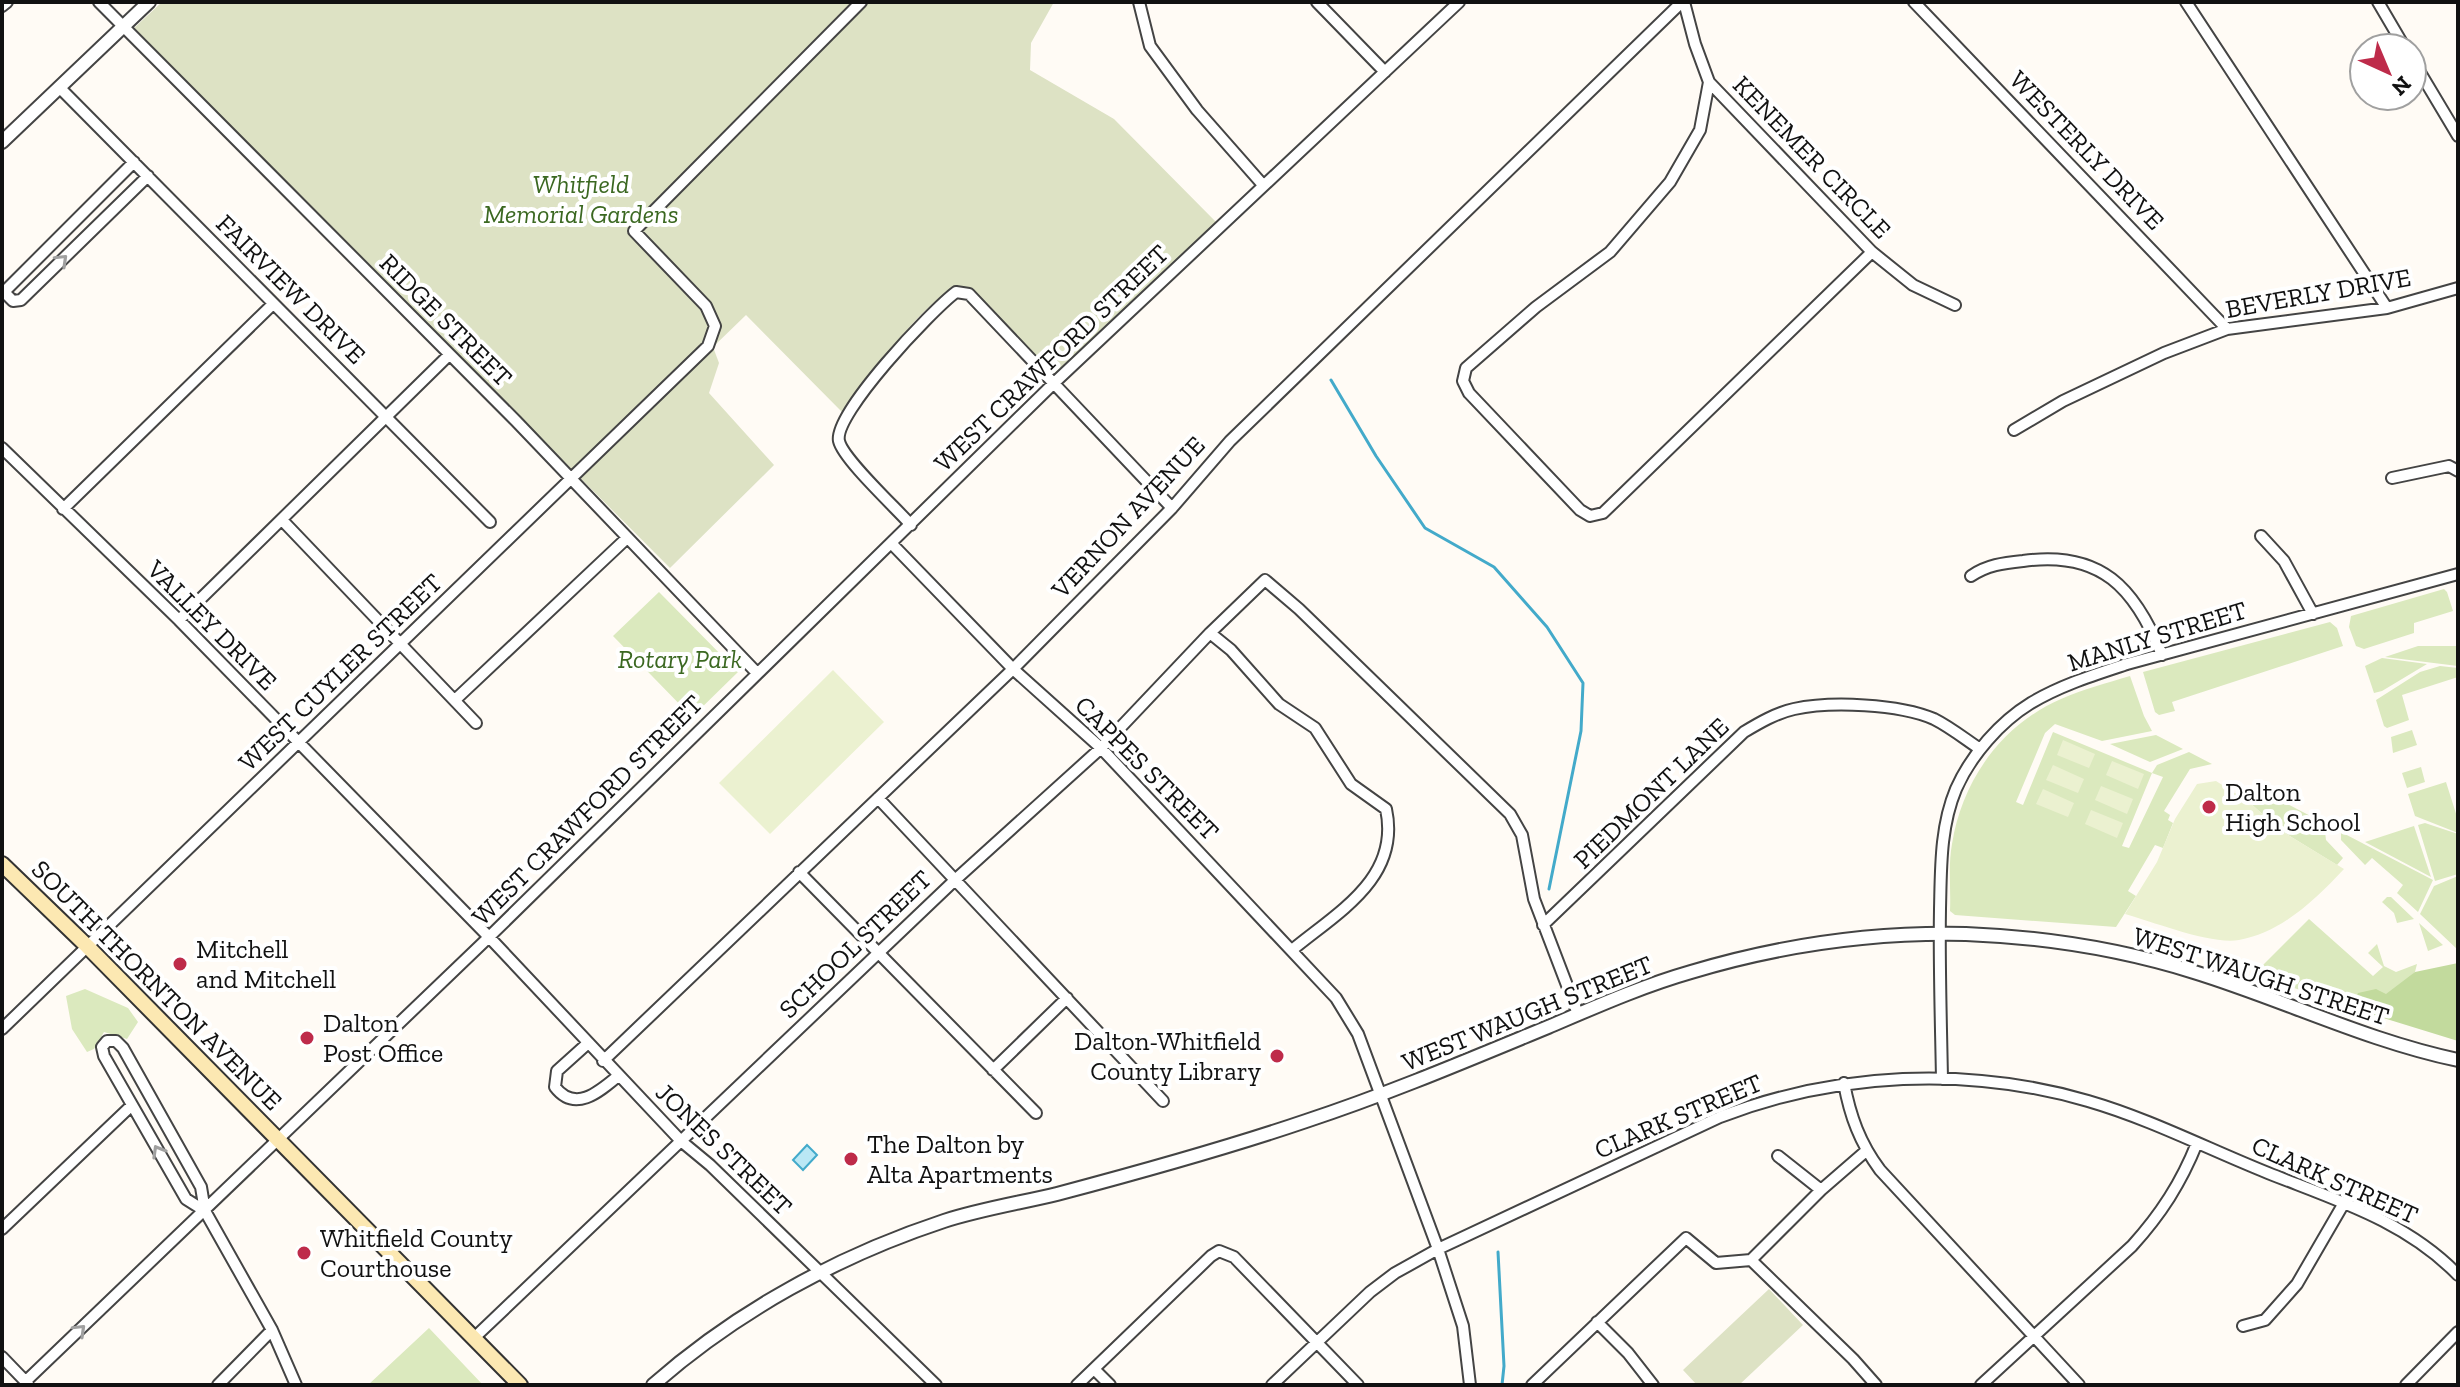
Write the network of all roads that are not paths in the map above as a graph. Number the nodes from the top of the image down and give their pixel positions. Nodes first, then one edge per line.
1 (7, 2) edge
2 (99, 2) edge
3 (149, 2) edge
4 (861, 2) edge
5 (1139, 2) edge
6 (1317, 2) edge
7 (1459, 2) edge
8 (1683, 2) edge
9 (1914, 2) edge
10 (2186, 2) edge
11 (2378, 2) edge
12 (2, 6) edge
13 (123, 27) junction
14 (2396, 32) edge
15 (1385, 72) junction
16 (1709, 82) junction
17 (2428, 85) edge
18 (59, 87) junction
19 (2456, 130) edge
20 (2, 142) edge
21 (134, 162) junction
22 (148, 176) junction
23 (1263, 185) junction
24 (1872, 252) junction
25 (2458, 288) edge
26 (3, 291) edge
27 (273, 304) junction
28 (1955, 305) dead end
29 (2387, 308) junction
30 (2227, 329) junction
31 (449, 355) junction
32 (1053, 384) junction
33 (387, 416) junction
34 (2014, 430) dead end
35 (2, 448) edge
36 (2458, 471) edge
37 (2392, 478) dead end
38 (571, 480) junction
39 (1172, 508) junction
40 (63, 509) junction
41 (283, 521) junction
42 (490, 522) dead end
43 (911, 525) junction
44 (2261, 536) dead end
45 (627, 538) junction
46 (892, 544) junction
47 (2458, 574) edge
48 (1971, 576) dead end
49 (2313, 614) junction
50 (179, 620) junction
51 (1210, 633) junction
52 (402, 644) junction
53 (2162, 655) junction
54 (1013, 669) junction
55 (757, 673) junction
56 (456, 699) junction
57 (476, 723) dead end
58 (298, 744) junction
59 (1101, 748) junction
60 (1980, 749) junction
61 (878, 798) junction
62 (2, 864) edge
63 (799, 872) junction
64 (955, 880) junction
65 (1543, 925) junction
66 (1940, 934) junction
67 (489, 937) junction
68 (87, 946) junction
69 (1292, 950) junction
70 (879, 953) junction
71 (1067, 998) junction
72 (1578, 1014) junction
73 (2, 1029) edge
74 (587, 1044) junction
75 (2458, 1060) edge
76 (603, 1061) junction
77 (993, 1070) junction
78 (618, 1076) junction
79 (1942, 1079) junction
80 (1844, 1083) junction
81 (1381, 1096) junction
82 (1163, 1101) dead end
83 (131, 1106) junction
84 (1036, 1113) dead end
85 (278, 1140) junction
86 (681, 1141) junction
87 (2197, 1143) junction
88 (1866, 1151) junction
89 (1778, 1156) dead end
90 (1821, 1190) junction
91 (2344, 1203) junction
92 (205, 1211) junction
93 (2, 1229) edge
94 (1438, 1249) junction
95 (1751, 1260) junction
96 (820, 1273) junction
97 (2458, 1275) edge
98 (1597, 1322) junction
99 (2243, 1326) dead end
100 (272, 1330) junction
101 (2458, 1332) edge
102 (2035, 1336) junction
103 (474, 1338) junction
104 (1318, 1341) junction
105 (2, 1357) edge
106 (1094, 1369) junction
107 (27, 1384) edge
108 (13, 1385) edge
109 (218, 1385) edge
110 (296, 1385) edge
111 (520, 1385) edge
112 (653, 1385) edge
113 (936, 1385) edge
114 (1077, 1385) edge
115 (1110, 1385) edge
116 (1272, 1385) edge
117 (1358, 1385) edge
118 (1470, 1385) edge
119 (1532, 1385) edge
120 (1653, 1385) edge
121 (1876, 1385) edge
122 (1981, 1385) edge
123 (2079, 1385) edge
124 (2406, 1385) edge

1 - 12 street
2 - 13 street, RIDGE STREET
3 - 13 street
4 - 38 street, WEST CUYLER STREET
5 - 23 street
6 - 15 street
7 - 15 street, WEST CRAWFORD STREET
8 - 16 street, KENEMER CIRCLE
8 - 39 street, VERNON AVENUE
9 - 30 street, WESTERLY DRIVE
10 - 29 street
11 - 14 street
13 - 18 street
13 - 31 street, RIDGE STREET
15 - 23 street, WEST CRAWFORD STREET
16 - 24 street, KENEMER CIRCLE
16 - 24 street
17 - 19 street
18 - 20 street
18 - 21 street, FAIRVIEW DRIVE
21 - 22 street, FAIRVIEW DRIVE
21 - 26 street
26 -> 22 street
22 - 27 street, FAIRVIEW DRIVE
23 - 32 street, WEST CRAWFORD STREET
24 - 28 street, KENEMER CIRCLE
25 - 29 street, BEVERLY DRIVE
27 - 33 street, FAIRVIEW DRIVE
27 - 40 street
29 - 30 street, BEVERLY DRIVE
30 - 34 street, BEVERLY DRIVE
31 - 33 street
31 - 38 street, RIDGE STREET
32 - 39 street
32 - 43 street, WEST CRAWFORD STREET
32 - 43 street
33 - 41 street
33 - 42 street, FAIRVIEW DRIVE
35 - 40 street, VALLEY DRIVE
36 - 37 street
38 - 45 street, RIDGE STREET
38 - 52 street, WEST CUYLER STREET
39 - 54 street, VERNON AVENUE
40 - 50 street, VALLEY DRIVE
41 - 50 street
41 - 52 street
43 - 46 street, WEST CRAWFORD STREET
44 - 49 street
45 - 55 street, RIDGE STREET
45 - 56 street
46 - 54 street, CAPPES STREET
46 - 55 street, WEST CRAWFORD STREET
47 - 49 street, MANLY STREET
48 - 53 street
49 - 53 street, MANLY STREET
50 - 58 street, VALLEY DRIVE
51 - 59 street, SCHOOL STREET
51 - 65 street, SCHOOL STREET
51 - 69 street
52 - 56 street
52 - 58 street, WEST CUYLER STREET
53 - 60 street, MANLY STREET
54 - 59 street, CAPPES STREET
54 - 61 street, VERNON AVENUE
55 - 67 street, WEST CRAWFORD STREET
56 - 57 street
58 - 67 street, VALLEY DRIVE
58 - 68 street, WEST CUYLER STREET
59 - 64 street, SCHOOL STREET
59 - 69 street, CAPPES STREET
60 - 65 street, PIEDMONT LANE
60 - 66 street, MANLY STREET
61 - 63 street, VERNON AVENUE
61 - 64 street
62 - 68 main road, SOUTH THORNTON AVENUE
63 - 70 street
63 - 76 street, VERNON AVENUE
64 - 70 street, SCHOOL STREET
64 - 71 street
65 - 72 street
66 - 72 street, WEST WAUGH STREET
66 - 75 street, WEST WAUGH STREET
66 - 79 street, MANLY STREET
67 - 74 street, JONES STREET
67 - 85 street, WEST CRAWFORD STREET
68 - 73 street, WEST CUYLER STREET
68 - 85 main road, SOUTH THORNTON AVENUE
69 - 81 street, CAPPES STREET
70 - 77 street
70 - 86 street, SCHOOL STREET
71 - 77 street
71 - 82 street
72 - 81 street, WEST WAUGH STREET
74 - 76 street, JONES STREET
74 - 78 street
76 - 78 street, JONES STREET
77 - 84 street
78 - 86 street, JONES STREET
79 - 80 street, CLARK STREET
79 - 87 street, CLARK STREET
80 - 88 street
80 - 94 street, CLARK STREET
81 - 94 street, CAPPES STREET
81 - 96 street, WEST WAUGH STREET
92 -> 83 street
83 - 92 street
83 - 93 street
85 - 92 street, WEST CRAWFORD STREET
85 - 103 main road, SOUTH THORNTON AVENUE
86 - 96 street, JONES STREET
86 - 103 street, SCHOOL STREET
87 - 91 street, CLARK STREET
87 - 102 street
88 - 90 street
88 - 102 street
89 - 90 street
90 - 95 street
91 - 97 street, CLARK STREET
91 - 99 street
92 - 100 street
107 -> 92 street, WEST CRAWFORD STREET
94 - 104 street, CLARK STREET
94 - 118 street, CAPPES STREET
95 - 98 street
95 - 121 street
96 - 112 street, WEST WAUGH STREET
96 - 113 street, JONES STREET
98 - 119 street
98 - 120 street
100 - 109 street
100 - 110 street
101 - 124 street
102 - 122 street
102 - 123 street
103 - 111 main road, SOUTH THORNTON AVENUE
104 - 106 street
104 - 116 street, CLARK STREET
104 - 117 street
105 - 107 street
106 - 114 street
106 - 115 street
107 - 108 street

